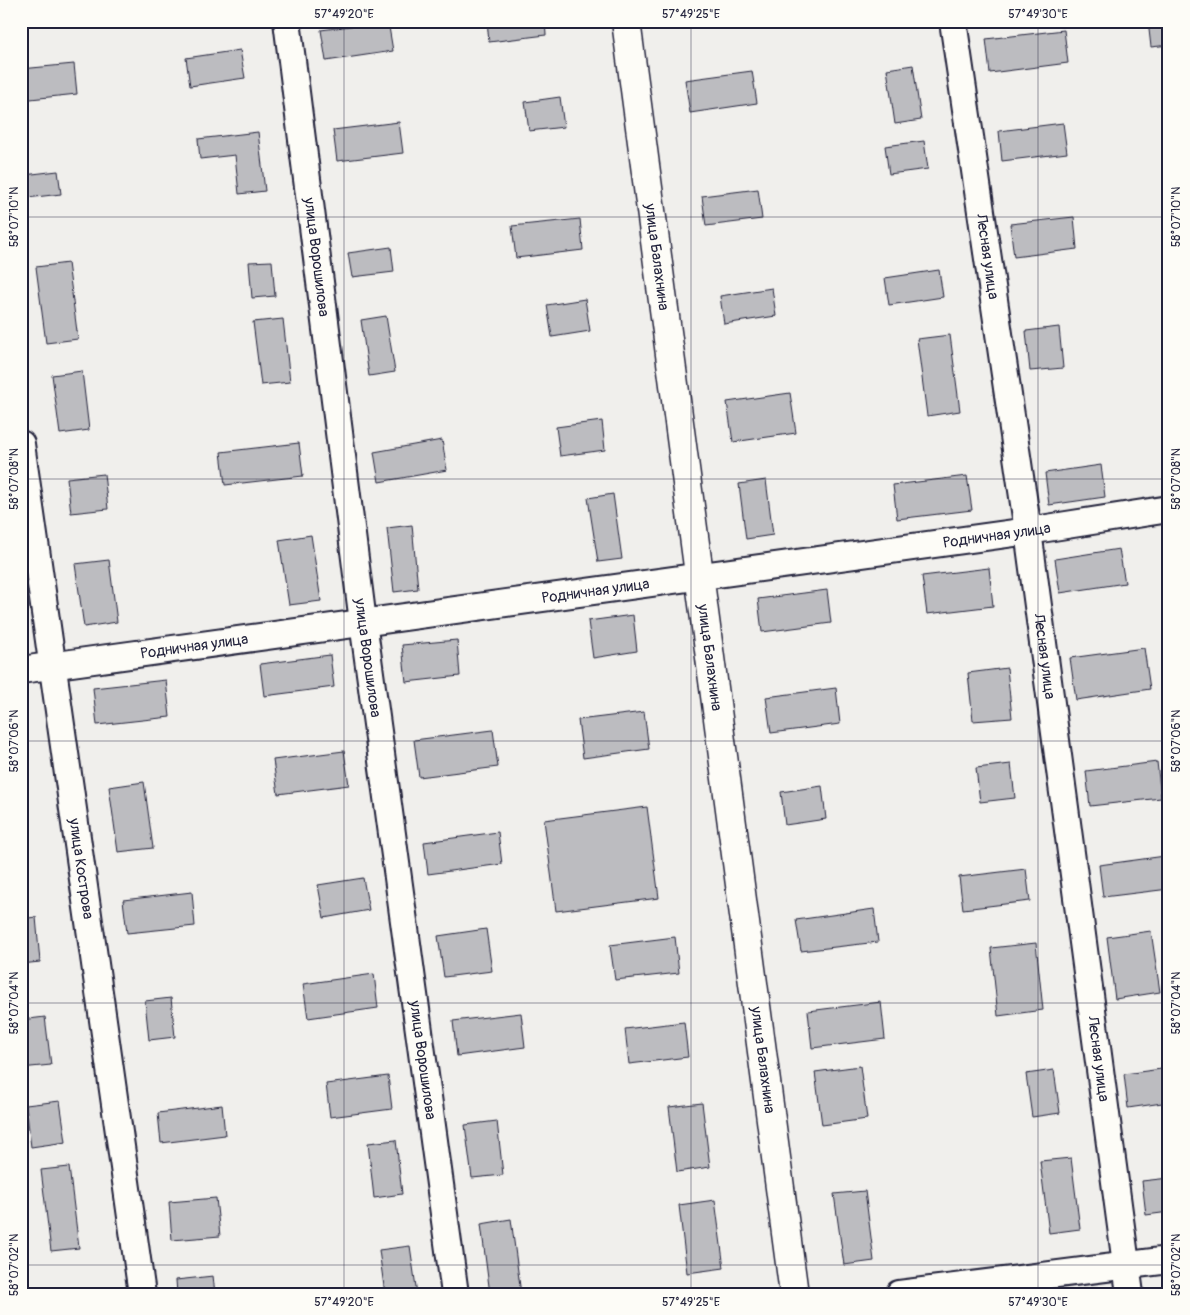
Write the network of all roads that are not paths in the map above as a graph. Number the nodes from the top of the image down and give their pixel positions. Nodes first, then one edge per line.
1 (287, 21) edge
2 (626, 21) edge
3 (953, 21) edge
4 (21, 444) edge
5 (1169, 509) edge
6 (1028, 531) junction
7 (700, 576) junction
8 (364, 622) junction
9 (52, 666) junction
10 (21, 670) edge
11 (1169, 1260) edge
12 (1126, 1266) junction
13 (142, 1294) edge
14 (455, 1294) edge
15 (794, 1294) edge
16 (899, 1294) edge
17 (1130, 1294) edge

1 - 8 street, улица Ворошилова
2 - 7 street, улица Балахнина
3 - 6 street, Лесная улица
4 - 9 street, улица Кострова
5 - 6 street, Родничная улица
6 - 7 street, Родничная улица
6 - 12 street, Лесная улица
7 - 8 street, Родничная улица
7 - 15 street, улица Балахнина
8 - 9 street, Родничная улица
8 - 14 street, улица Ворошилова
9 - 10 street, Родничная улица
9 - 13 street, улица Кострова
11 - 12 street
12 - 16 street
12 - 17 street, Лесная улица

